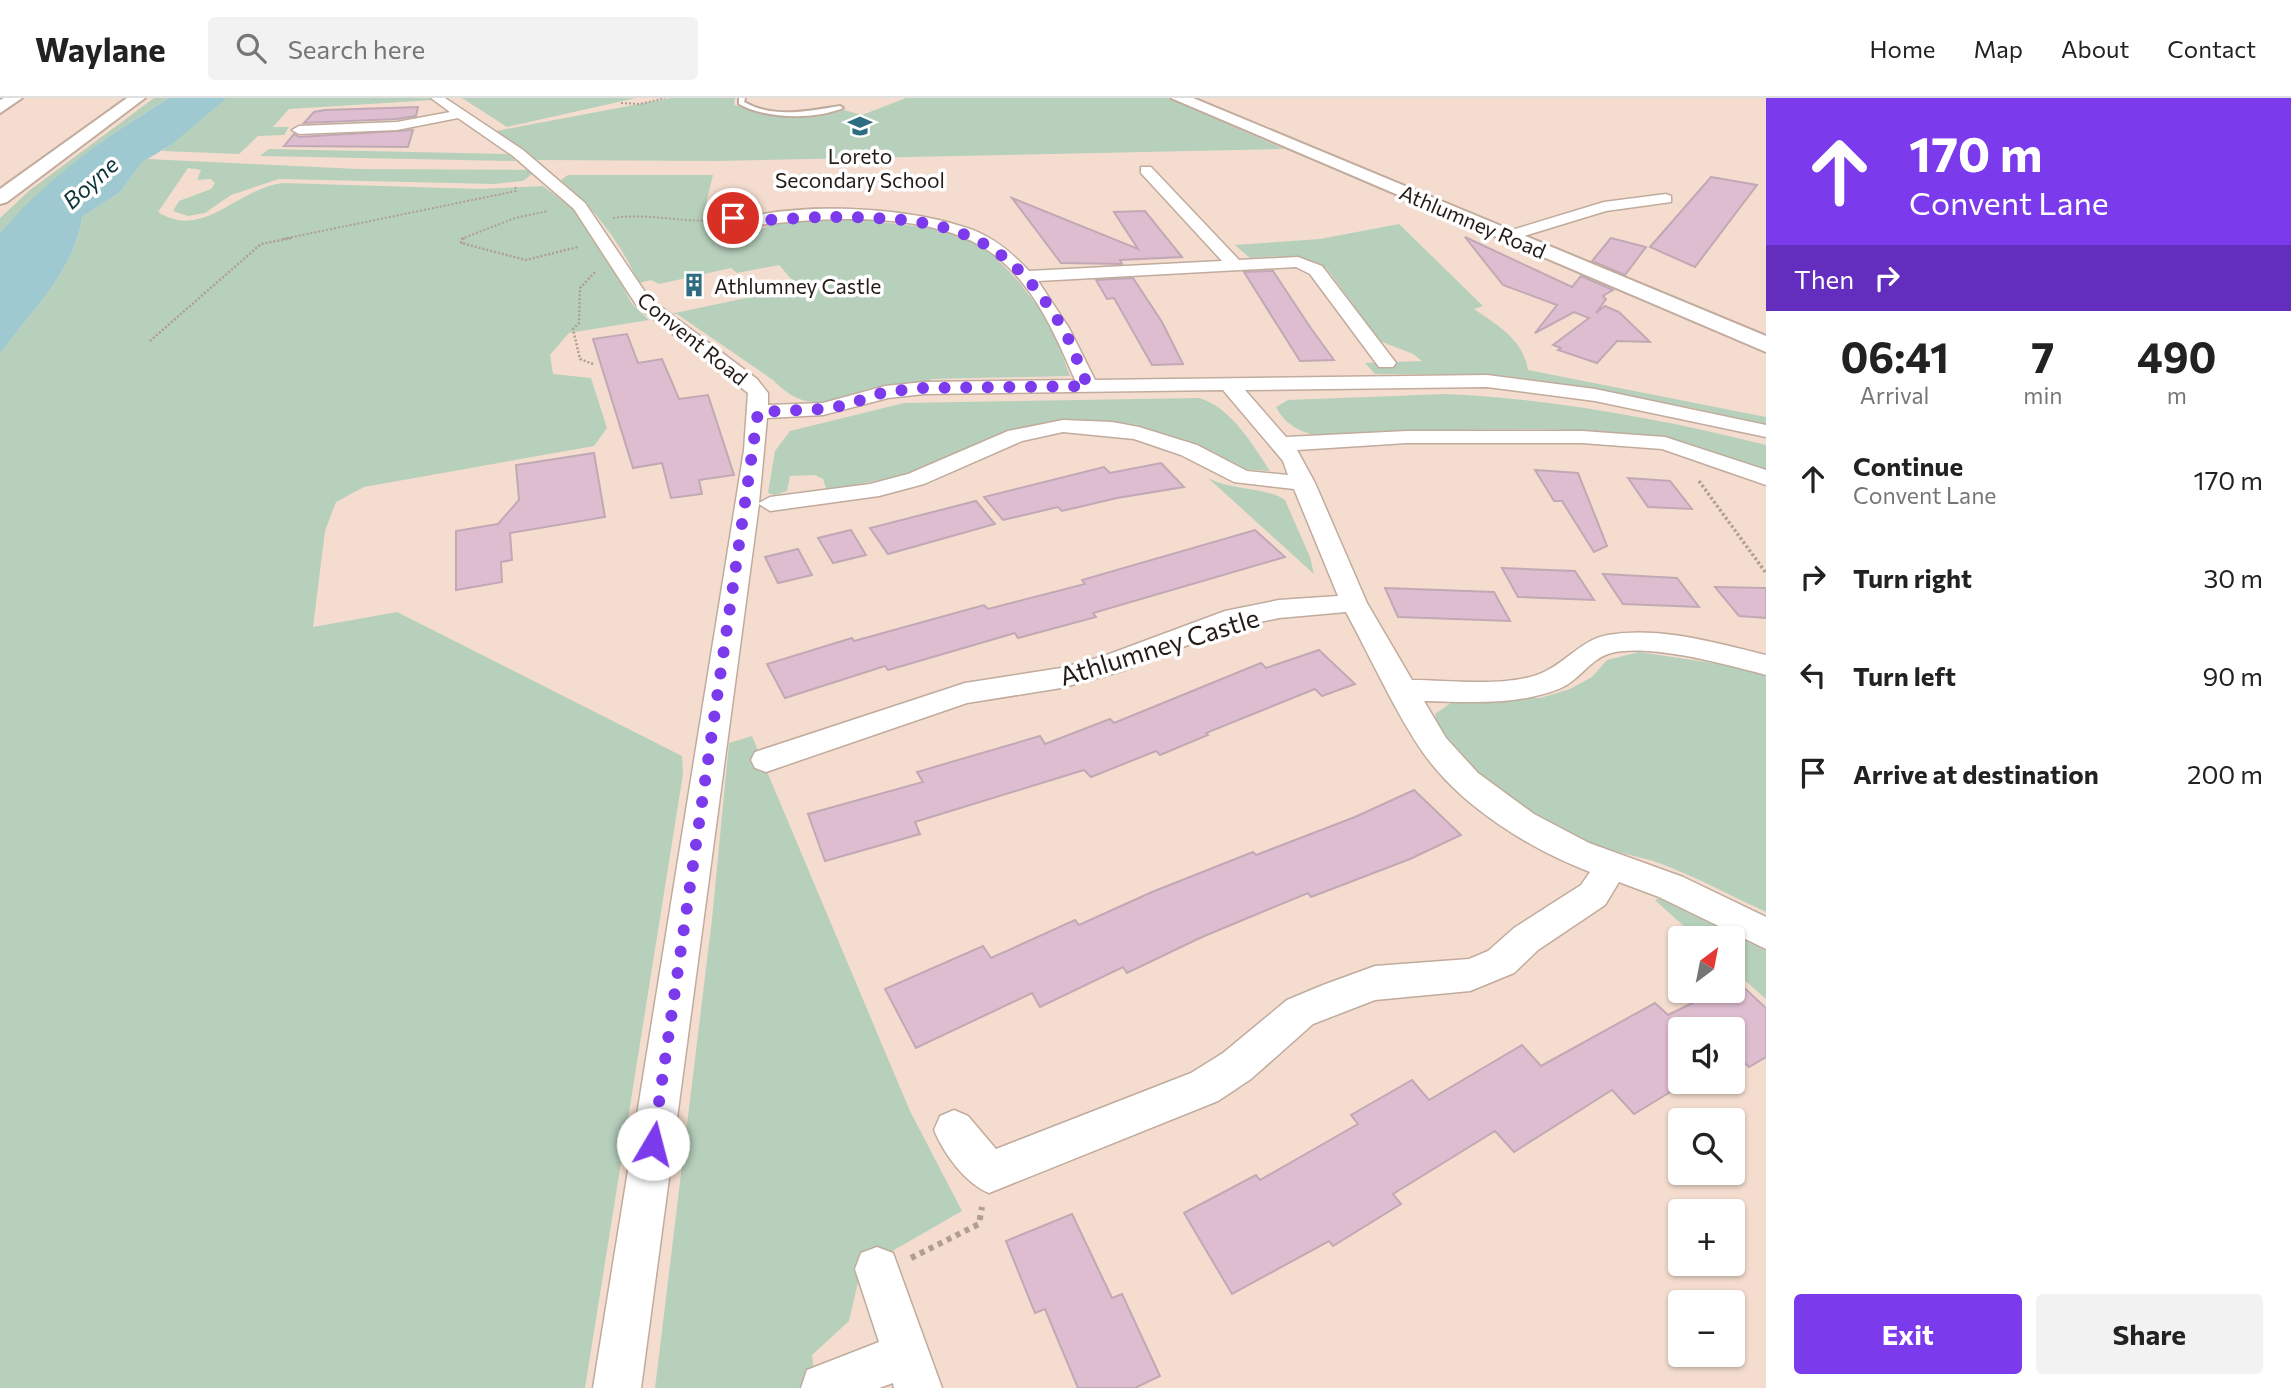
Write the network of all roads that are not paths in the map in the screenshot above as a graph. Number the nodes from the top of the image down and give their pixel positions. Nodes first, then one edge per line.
1 (14, 98) edge
2 (137, 98) edge
3 (438, 98) edge
4 (742, 98) edge
5 (1179, 98) edge
6 (0, 108) edge
7 (840, 108) dead end
8 (461, 114) junction
9 (299, 130) dead end
10 (1146, 170) dead end
11 (0, 198) edge
12 (1666, 199) dead end
13 (750, 221) road end
14 (1508, 236) junction
15 (1234, 264) junction
16 (1026, 276) junction
17 (1766, 345) edge
18 (1386, 363) dead end
19 (1228, 383) junction
20 (1088, 386) junction
21 (758, 412) junction
22 (1766, 431) edge
23 (1283, 444) junction
24 (799, 476) dead end
25 (1766, 478) edge
26 (1304, 483) junction
27 (806, 499) junction
28 (770, 503) dead end
29 (1354, 603) junction
30 (1766, 665) edge
31 (1403, 690) junction
32 (766, 760) dead end
33 (1611, 866) junction
34 (1766, 934) edge
35 (954, 1130) dead end
36 (877, 1269) road end
37 (912, 1371) edge
38 (824, 1387) edge
39 (617, 1388) edge

1 - 6 main road
2 - 11 main road
3 - 8 street, Convent Road
4 - 7 lane
5 - 14 main road, Athlumney Road
8 - 9 street
8 - 21 street, Convent Road
10 - 15 street
12 - 14 street
13 - 16 street
14 - 17 main road, Athlumney Road
15 - 16 street
15 - 18 street
16 - 20 street
19 - 20 street
19 - 22 street
19 - 23 street
20 - 21 street
21 - 39 street
23 - 25 street
23 - 26 street
24 - 27 street
26 - 27 street
26 - 29 street
27 - 28 street
29 - 31 street
29 - 32 street, Athlumney Castle
30 - 31 street
31 - 33 street
33 - 34 street
33 - 35 street
36 - 37 street
37 - 38 street

